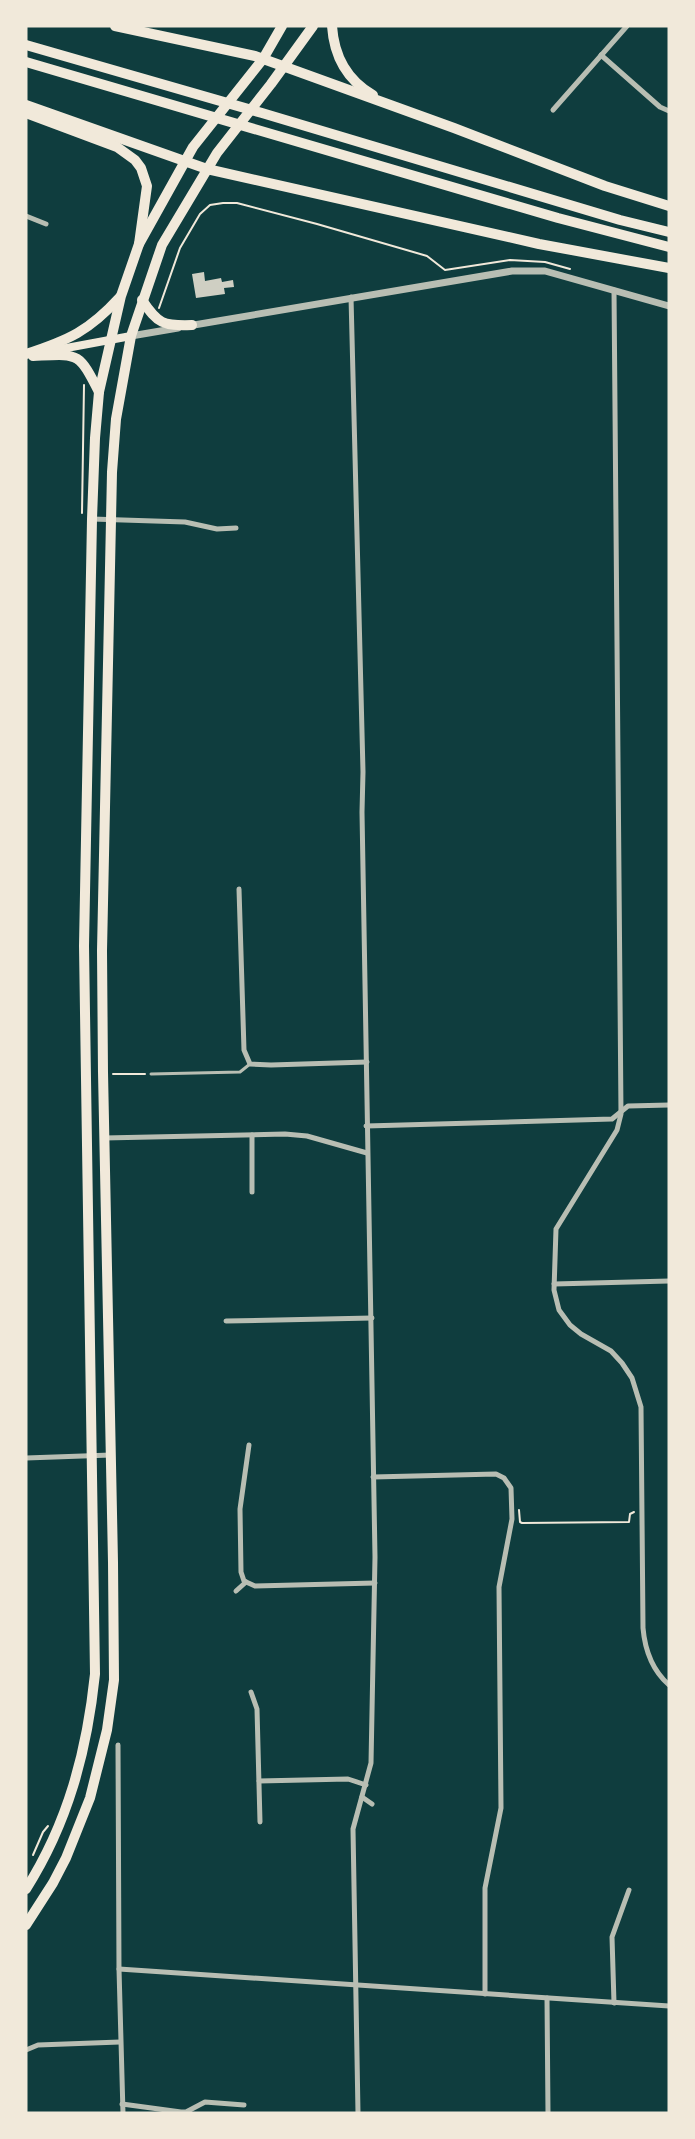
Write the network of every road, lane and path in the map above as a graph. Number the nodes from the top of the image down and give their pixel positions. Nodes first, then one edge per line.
1 (115, 26) edge
2 (282, 26) edge
3 (313, 26) edge
4 (332, 26) edge
5 (627, 26) edge
6 (26, 45) edge
7 (601, 55) junction
8 (262, 59) junction
9 (26, 62) edge
10 (284, 66) junction
11 (26, 105) edge
12 (552, 110) dead end
13 (669, 111) edge
14 (409, 112) junction
15 (26, 113) edge
16 (184, 162) junction
17 (208, 169) junction
18 (669, 206) edge
19 (26, 216) edge
20 (46, 224) dead end
21 (669, 232) edge
22 (139, 244) junction
23 (669, 247) edge
24 (669, 268) edge
25 (577, 271) dead end
26 (614, 290) junction
27 (121, 296) junction
28 (350, 297) junction
29 (142, 300) junction
30 (669, 306) edge
31 (153, 316) junction
32 (192, 325) junction
33 (131, 336) junction
34 (110, 340) junction
35 (26, 355) edge
36 (100, 392) junction
37 (92, 519) junction
38 (111, 520) junction
39 (236, 528) dead end
40 (239, 889) dead end
41 (366, 1062) junction
42 (250, 1064) junction
43 (113, 1074) dead end
44 (151, 1074) joint
45 (669, 1105) edge
46 (621, 1114) junction
47 (366, 1126) junction
48 (252, 1135) junction
49 (104, 1138) junction
50 (367, 1153) junction
51 (252, 1192) dead end
52 (669, 1281) edge
53 (554, 1284) junction
54 (372, 1318) junction
55 (226, 1321) dead end
56 (249, 1445) dead end
57 (92, 1455) junction
58 (111, 1455) junction
59 (26, 1458) edge
60 (373, 1477) junction
61 (512, 1509) junction
62 (641, 1511) junction
63 (246, 1582) junction
64 (375, 1583) junction
65 (236, 1591) dead end
66 (669, 1685) edge
67 (251, 1692) dead end
68 (118, 1745) dead end
69 (259, 1781) junction
70 (366, 1785) junction
71 (362, 1797) junction
72 (372, 1804) dead end
73 (260, 1822) dead end
74 (26, 1889) edge
75 (629, 1890) dead end
76 (26, 1925) edge
77 (119, 1969) junction
78 (356, 1986) junction
79 (485, 1994) junction
80 (547, 1998) junction
81 (614, 2003) junction
82 (669, 2006) edge
83 (120, 2042) junction
84 (26, 2050) edge
85 (122, 2104) junction
86 (244, 2105) dead end
87 (123, 2113) edge
88 (358, 2113) edge
89 (548, 2113) edge

1 - 8 highway
2 - 8 highway
3 - 10 highway
4 - 14 highway
5 - 7 street
6 - 21 highway
7 - 12 street
7 - 13 street
8 - 10 highway
8 - 16 highway
9 - 23 highway
10 - 14 highway
10 - 17 highway
11 - 16 highway
14 - 18 highway
15 - 22 highway
16 - 17 highway
16 - 22 highway
17 - 24 highway
17 - 29 highway
19 - 20 street
22 - 27 highway
25 - 31 path
26 - 28 street
26 - 30 street
26 - 46 street
27 - 34 highway
27 - 35 highway
28 - 32 street
28 - 41 street
29 - 31 highway
29 - 33 highway
31 - 32 highway
32 - 33 street
33 - 34 main road
33 - 38 highway
34 - 35 main road
34 - 36 highway
35 - 36 highway
36 - 37 highway
37 - 38 street
37 - 57 highway
38 - 39 street
38 - 49 highway
40 - 42 street
41 - 42 street
41 - 47 street
42 - 44 lane
43 - 44 path
45 - 46 street
46 - 47 street
46 - 53 street
47 - 50 street
48 - 49 street
48 - 50 street
48 - 51 street
49 - 58 highway
50 - 54 street
52 - 53 street
53 - 62 street
54 - 55 street
54 - 60 street
56 - 63 street
57 - 58 street
57 - 59 street
57 - 74 highway
58 - 76 highway
60 - 61 street
60 - 64 street
61 - 62 path
61 - 79 street
62 - 66 street
63 - 64 street
63 - 65 street
64 - 70 street
67 - 69 street
68 - 77 street
69 - 70 street
69 - 73 street
70 - 71 street
71 - 72 street
71 - 78 street
75 - 81 street
77 - 78 street
77 - 83 street
78 - 79 street
78 - 88 street
79 - 80 street
80 - 81 street
80 - 89 street
81 - 82 street
83 - 84 street
83 - 85 street
85 - 86 street
85 - 87 street

